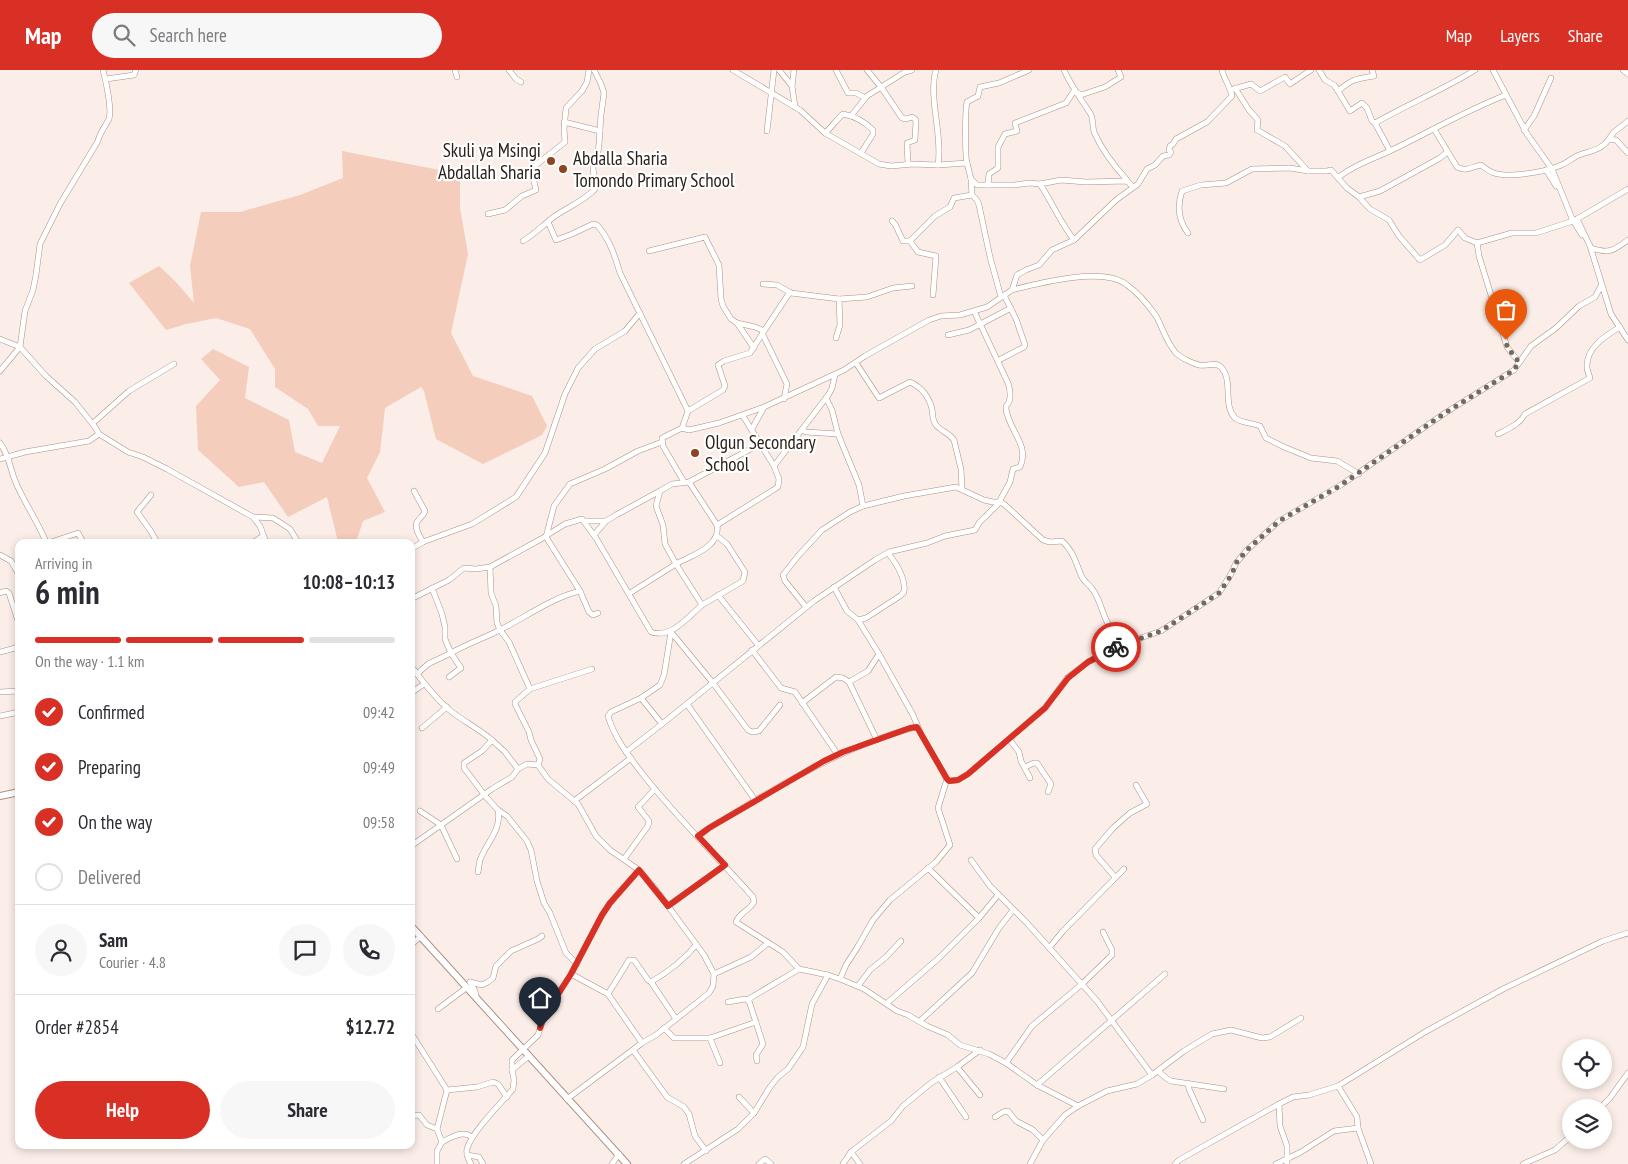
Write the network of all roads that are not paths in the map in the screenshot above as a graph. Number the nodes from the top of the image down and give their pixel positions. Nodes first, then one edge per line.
1 (103, 70) edge
2 (136, 70) edge
3 (455, 70) edge
4 (509, 70) edge
5 (589, 70) edge
6 (594, 70) edge
7 (733, 70) edge
8 (774, 70) edge
9 (779, 70) edge
10 (794, 70) edge
11 (836, 70) edge
12 (867, 70) edge
13 (912, 70) edge
14 (934, 70) edge
15 (1029, 70) edge
16 (1064, 70) edge
17 (1118, 70) edge
18 (1222, 70) edge
19 (1311, 70) edge
20 (1319, 70) edge
21 (1372, 70) edge
22 (1475, 70) edge
23 (1493, 70) edge
24 (1624, 70) edge
25 (1628, 74) edge
26 (457, 77) dead end
27 (1551, 78) dead end
28 (106, 80) junction
29 (522, 82) dead end
30 (792, 86) junction
31 (881, 87) junction
32 (1233, 89) junction
33 (1074, 91) junction
34 (1338, 91) junction
35 (772, 93) junction
36 (1506, 95) junction
37 (865, 98) junction
38 (795, 107) junction
39 (852, 116) junction
40 (1628, 121) edge
41 (564, 122) junction
42 (1376, 123) junction
43 (1434, 129) junction
44 (1524, 130) junction
45 (600, 131) junction
46 (767, 131) dead end
47 (825, 133) junction
48 (1609, 139) junction
49 (1390, 151) junction
50 (1447, 152) junction
51 (861, 153) junction
52 (1628, 153) edge
53 (967, 162) junction
54 (908, 164) junction
55 (938, 165) junction
56 (1549, 169) junction
57 (1308, 171) junction
58 (1339, 177) junction
59 (971, 179) junction
60 (1127, 181) junction
61 (1040, 184) junction
62 (988, 185) junction
63 (1133, 187) junction
64 (1628, 189) edge
65 (972, 195) junction
66 (1359, 197) junction
67 (488, 214) dead end
68 (1575, 220) junction
69 (892, 221) dead end
70 (548, 222) junction
71 (1188, 233) dead end
72 (1074, 240) junction
73 (1628, 240) edge
74 (523, 241) dead end
75 (910, 241) junction
76 (1477, 243) junction
77 (1591, 248) junction
78 (649, 251) dead end
79 (764, 284) dead end
80 (912, 286) dead end
81 (1601, 286) junction
82 (1012, 290) junction
83 (790, 292) junction
84 (933, 295) dead end
85 (1002, 296) junction
86 (838, 299) junction
87 (1011, 308) junction
88 (974, 311) junction
89 (640, 313) junction
90 (737, 323) junction
91 (980, 324) junction
92 (1620, 328) junction
93 (764, 333) junction
94 (948, 335) dead end
95 (836, 338) dead end
96 (0, 339) edge
97 (1628, 340) edge
98 (20, 347) junction
99 (754, 348) junction
100 (999, 360) junction
101 (1519, 362) junction
102 (856, 363) junction
103 (174, 364) dead end
104 (0, 371) edge
105 (834, 375) junction
106 (787, 384) junction
107 (797, 393) junction
108 (826, 398) junction
109 (784, 399) junction
110 (764, 407) junction
111 (688, 411) junction
112 (743, 416) junction
113 (93, 423) junction
114 (682, 428) junction
115 (752, 429) junction
116 (802, 430) junction
117 (99, 434) junction
118 (838, 434) junction
119 (1498, 434) dead end
120 (662, 442) junction
121 (0, 443) edge
122 (760, 444) junction
123 (9, 458) junction
124 (0, 459) edge
125 (774, 466) junction
126 (1359, 474) junction
127 (686, 482) junction
128 (962, 489) junction
129 (414, 491) dead end
130 (660, 491) junction
131 (152, 495) dead end
132 (999, 502) junction
133 (863, 506) junction
134 (253, 517) junction
135 (584, 521) junction
136 (606, 521) junction
137 (717, 525) junction
138 (594, 535) junction
139 (263, 536) junction
140 (546, 536) junction
141 (717, 536) junction
142 (45, 539) edge
143 (60, 539) edge
144 (81, 539) edge
145 (155, 539) edge
146 (258, 539) edge
147 (264, 539) edge
148 (296, 539) edge
149 (423, 542) junction
150 (415, 547) edge
151 (888, 553) junction
152 (0, 555) edge
153 (676, 564) junction
154 (490, 567) junction
155 (15, 568) edge
156 (834, 587) junction
157 (432, 588) junction
158 (580, 591) junction
159 (0, 593) edge
160 (630, 593) junction
161 (718, 595) junction
162 (415, 597) edge
163 (702, 605) junction
164 (806, 607) junction
165 (15, 611) edge
166 (598, 613) dead end
167 (866, 618) junction
168 (858, 620) junction
169 (863, 628) junction
170 (500, 630) junction
171 (671, 632) junction
172 (1123, 644) junction
173 (758, 645) junction
174 (15, 648) edge
175 (752, 650) junction
176 (0, 652) edge
177 (452, 653) junction
178 (879, 654) junction
179 (592, 668) dead end
180 (415, 671) edge
181 (417, 674) junction
182 (449, 677) dead end
183 (849, 682) junction
184 (713, 683) junction
185 (424, 684) junction
186 (530, 689) junction
187 (415, 690) edge
188 (15, 691) edge
189 (0, 692) edge
190 (641, 698) junction
191 (802, 703) junction
192 (687, 704) junction
193 (780, 705) dead end
194 (447, 708) junction
195 (15, 713) edge
196 (0, 716) edge
197 (662, 724) junction
198 (917, 727) junction
199 (422, 728) dead end
200 (1009, 739) junction
201 (492, 740) junction
202 (877, 740) junction
203 (626, 752) junction
204 (838, 755) junction
205 (631, 758) junction
206 (538, 765) junction
207 (1025, 767) junction
208 (518, 769) junction
209 (1030, 778) dead end
210 (947, 779) junction
211 (1136, 785) dead end
212 (654, 789) junction
213 (1048, 792) dead end
214 (15, 793) edge
215 (484, 794) junction
216 (0, 796) edge
217 (755, 800) junction
218 (574, 801) junction
219 (498, 810) junction
220 (420, 811) dead end
221 (441, 825) junction
222 (698, 836) junction
223 (415, 843) edge
224 (457, 859) dead end
225 (624, 859) junction
226 (971, 860) dead end
227 (725, 865) junction
228 (928, 868) junction
229 (1124, 869) dead end
230 (639, 870) junction
231 (478, 872) dead end
232 (1115, 878) junction
233 (998, 895) junction
234 (668, 906) junction
235 (1013, 910) junction
236 (979, 918) junction
237 (415, 930) edge
238 (1103, 932) dead end
239 (1628, 932) edge
240 (420, 936) junction
241 (542, 936) dead end
242 (415, 941) edge
243 (901, 941) dead end
244 (768, 943) junction
245 (696, 945) junction
246 (1049, 948) junction
247 (577, 964) junction
248 (799, 969) junction
249 (571, 974) junction
250 (714, 974) junction
251 (1165, 974) dead end
252 (828, 975) junction
253 (840, 978) junction
254 (652, 982) junction
255 (1082, 984) junction
256 (858, 986) junction
257 (466, 988) junction
258 (608, 994) junction
259 (476, 998) junction
260 (747, 1000) junction
261 (728, 1002) dead end
262 (887, 1003) junction
263 (438, 1009) dead end
264 (1301, 1018) dead end
265 (676, 1019) junction
266 (920, 1021) junction
267 (1112, 1021) junction
268 (756, 1022) junction
269 (664, 1028) junction
270 (710, 1038) junction
271 (415, 1039) edge
272 (642, 1043) junction
273 (523, 1049) junction
274 (633, 1050) junction
275 (980, 1050) junction
276 (529, 1056) junction
277 (758, 1061) dead end
278 (720, 1063) dead end
279 (1006, 1063) junction
280 (957, 1067) junction
281 (512, 1070) junction
282 (1158, 1071) junction
283 (1628, 1073) edge
284 (1152, 1075) junction
285 (939, 1078) junction
286 (1188, 1083) junction
287 (1037, 1085) junction
288 (1338, 1086) junction
289 (1224, 1089) dead end
290 (447, 1090) junction
291 (980, 1094) dead end
292 (507, 1097) junction
293 (739, 1097) dead end
294 (568, 1099) junction
295 (1609, 1099) edge
296 (1279, 1104) junction
297 (1078, 1106) junction
298 (754, 1113) junction
299 (415, 1116) edge
300 (966, 1117) dead end
301 (995, 1117) dead end
302 (1204, 1120) dead end
303 (1358, 1128) junction
304 (437, 1129) junction
305 (472, 1138) junction
306 (1043, 1140) junction
307 (442, 1142) junction
308 (1562, 1145) edge
309 (706, 1151) junction
310 (851, 1152) junction
311 (619, 1154) junction
312 (468, 1155) junction
313 (1287, 1162) edge
314 (437, 1164) edge
315 (471, 1164) edge
316 (483, 1164) edge
317 (612, 1164) edge
318 (627, 1164) edge
319 (684, 1164) edge
320 (759, 1164) edge
321 (771, 1164) edge
322 (842, 1164) edge
323 (860, 1164) edge
324 (1030, 1164) edge
325 (1175, 1164) edge
326 (1276, 1164) edge
327 (1371, 1164) edge
328 (1523, 1164) edge

1 - 28 street
2 - 28 street
3 - 26 street
4 - 29 street
5 - 41 street
6 - 45 street
7 - 35 street
8 - 35 street
9 - 30 street
10 - 30 street
11 - 37 street
12 - 31 street
13 - 31 street
14 - 55 street
15 - 53 street
16 - 33 street
17 - 33 street
18 - 32 street
19 - 32 street
20 - 34 street
21 - 34 street
22 - 42 street
23 - 36 street
24 - 25 street
27 - 44 street
28 - 98 street
30 - 38 street
31 - 37 street
31 - 54 street
32 - 57 street
32 - 63 street
33 - 60 street
33 - 62 street
34 - 42 street
35 - 38 street
35 - 46 street
36 - 43 street
36 - 44 street
37 - 39 street
38 - 47 street
39 - 47 street
39 - 51 street
40 - 48 street
41 - 45 street
41 - 67 street
42 - 49 street
43 - 49 street
43 - 50 street
44 - 56 street
45 - 70 street
47 - 51 street
48 - 52 street
48 - 56 street
49 - 58 street
50 - 56 street
50 - 66 street
51 - 54 street
53 - 55 street
53 - 59 street
54 - 55 street
56 - 68 street
57 - 58 street
57 - 71 street
58 - 66 street
59 - 62 street
59 - 65 street
60 - 61 street
60 - 63 street
61 - 62 street
61 - 72 street
63 - 72 street
64 - 68 street
65 - 75 street
65 - 85 street
66 - 76 street
68 - 76 street
68 - 77 street
69 - 75 street
70 - 74 street
70 - 89 street
72 - 82 street
73 - 77 street
75 - 84 street
76 - 101 street
77 - 81 street
78 - 90 street
79 - 83 street
80 - 86 street
81 - 92 street
81 - 101 street
82 - 85 street
82 - 126 street
83 - 86 street
83 - 93 street
85 - 87 street
85 - 88 street
86 - 95 street
87 - 91 street
87 - 100 street
88 - 91 street
88 - 102 street
89 - 111 street
89 - 149 street
90 - 93 street
90 - 99 street
91 - 94 street
91 - 100 street
92 - 97 street
92 - 119 street
93 - 99 street
93 - 106 street
96 - 98 street
98 - 104 street
98 - 113 street
99 - 111 street
100 - 132 street
101 - 126 street
102 - 105 street
102 - 128 street
103 - 113 street
105 - 107 street
105 - 108 street
106 - 107 street
106 - 109 street
107 - 109 street
108 - 116 street
108 - 118 street
109 - 110 street
110 - 112 street
110 - 115 street
111 - 114 street
112 - 114 street
112 - 115 street
113 - 117 street
114 - 120 street
115 - 122 street
116 - 118 street
116 - 125 street
117 - 123 street
117 - 134 street
118 - 133 street
120 - 127 street
120 - 140 street
121 - 123 street
122 - 125 street
122 - 127 street
123 - 124 street
123 - 142 street
125 - 137 street
126 - 172 street
127 - 130 street
127 - 137 street
128 - 132 street
128 - 133 street
129 - 149 street
130 - 136 street
130 - 153 street
131 - 145 street
132 - 151 street
132 - 172 street
133 - 164 street
134 - 139 street
134 - 148 street
135 - 136 street
135 - 138 street
135 - 140 street
136 - 138 street
137 - 141 street
138 - 160 street
139 - 146 street
139 - 147 street
140 - 154 street
140 - 158 street
141 - 153 street
141 - 161 street
143 - 144 street
149 - 150 street
151 - 156 street
151 - 167 street
152 - 155 street
153 - 160 street
153 - 163 street
154 - 157 street
154 - 170 street
156 - 164 street
156 - 168 street
157 - 162 street
157 - 177 street
158 - 166 street
158 - 170 street
159 - 165 street
160 - 171 street
161 - 163 street
161 - 173 street
163 - 171 street
164 - 173 street
167 - 168 street
167 - 169 street
168 - 169 street
169 - 178 street
170 - 177 street
170 - 186 street
171 - 184 street
171 - 190 street
172 - 200 street
173 - 175 street
174 - 176 street
175 - 184 street
175 - 191 street
177 - 181 street
177 - 182 street
178 - 183 street
178 - 198 street
179 - 186 street
180 - 181 street
181 - 185 street
183 - 191 street
183 - 202 street
184 - 192 street
184 - 193 street
185 - 187 street
185 - 194 street
186 - 206 street
188 - 189 street
190 - 197 street
190 - 203 street
191 - 204 street
192 - 197 street
192 - 217 street
194 - 199 street
194 - 201 street
195 - 196 street
197 - 203 street
198 - 202 street
198 - 210 street
200 - 207 street
200 - 210 street
201 - 208 street
201 - 215 street
202 - 204 street
203 - 205 street
204 - 217 street
205 - 212 street
205 - 218 street
206 - 208 street
206 - 218 street
207 - 209 street
207 - 213 street
208 - 215 street
210 - 228 street
211 - 232 street
212 - 222 street
212 - 225 street
214 - 216 main road
215 - 219 street
215 - 221 street
217 - 222 street
218 - 225 street
219 - 231 street
219 - 247 street
220 - 221 street
221 - 223 street
221 - 224 street
222 - 227 street
225 - 230 street
226 - 233 street
227 - 234 street
227 - 244 street
228 - 236 street
228 - 253 street
229 - 232 street
230 - 234 street
230 - 247 street
232 - 246 street
233 - 235 street
233 - 236 street
234 - 245 street
235 - 246 street
235 - 266 street
236 - 262 street
237 - 240 main road
238 - 255 street
239 - 288 street
240 - 242 street
240 - 257 main road
241 - 259 street
243 - 256 street
244 - 248 street
244 - 250 street
245 - 250 street
245 - 254 street
246 - 255 street
247 - 249 street
248 - 252 street
248 - 260 street
249 - 258 street
249 - 273 street
250 - 265 street
251 - 267 street
252 - 253 street
252 - 298 street
253 - 256 street
254 - 258 street
254 - 265 street
255 - 267 street
255 - 279 street
256 - 262 street
257 - 259 main road
257 - 263 street
258 - 272 street
259 - 273 main road
260 - 261 street
260 - 268 street
262 - 266 street
264 - 282 street
265 - 269 street
266 - 275 street
267 - 284 street
267 - 287 street
268 - 270 street
268 - 277 street
269 - 270 street
269 - 272 street
270 - 278 street
271 - 290 street
272 - 274 street
273 - 276 main road
273 - 281 street
274 - 294 street
274 - 309 street
275 - 279 street
275 - 280 street
276 - 281 street
276 - 294 main road
279 - 287 street
280 - 285 street
280 - 291 street
281 - 292 street
282 - 284 street
282 - 286 street
283 - 295 street
284 - 297 street
285 - 300 street
285 - 310 street
286 - 289 street
286 - 302 street
287 - 297 street
288 - 296 street
288 - 303 street
290 - 292 street
290 - 304 street
292 - 305 street
293 - 298 street
294 - 311 main road
296 - 313 street
296 - 325 street
297 - 306 street
298 - 309 street
299 - 304 street
301 - 306 street
303 - 313 street
303 - 327 street
304 - 307 street
305 - 307 street
305 - 312 street
306 - 324 street
307 - 314 street
308 - 328 street
309 - 319 street
310 - 322 street
310 - 323 street
311 - 317 street
311 - 318 main road
312 - 315 street
312 - 316 street
313 - 326 street
320 - 321 street

